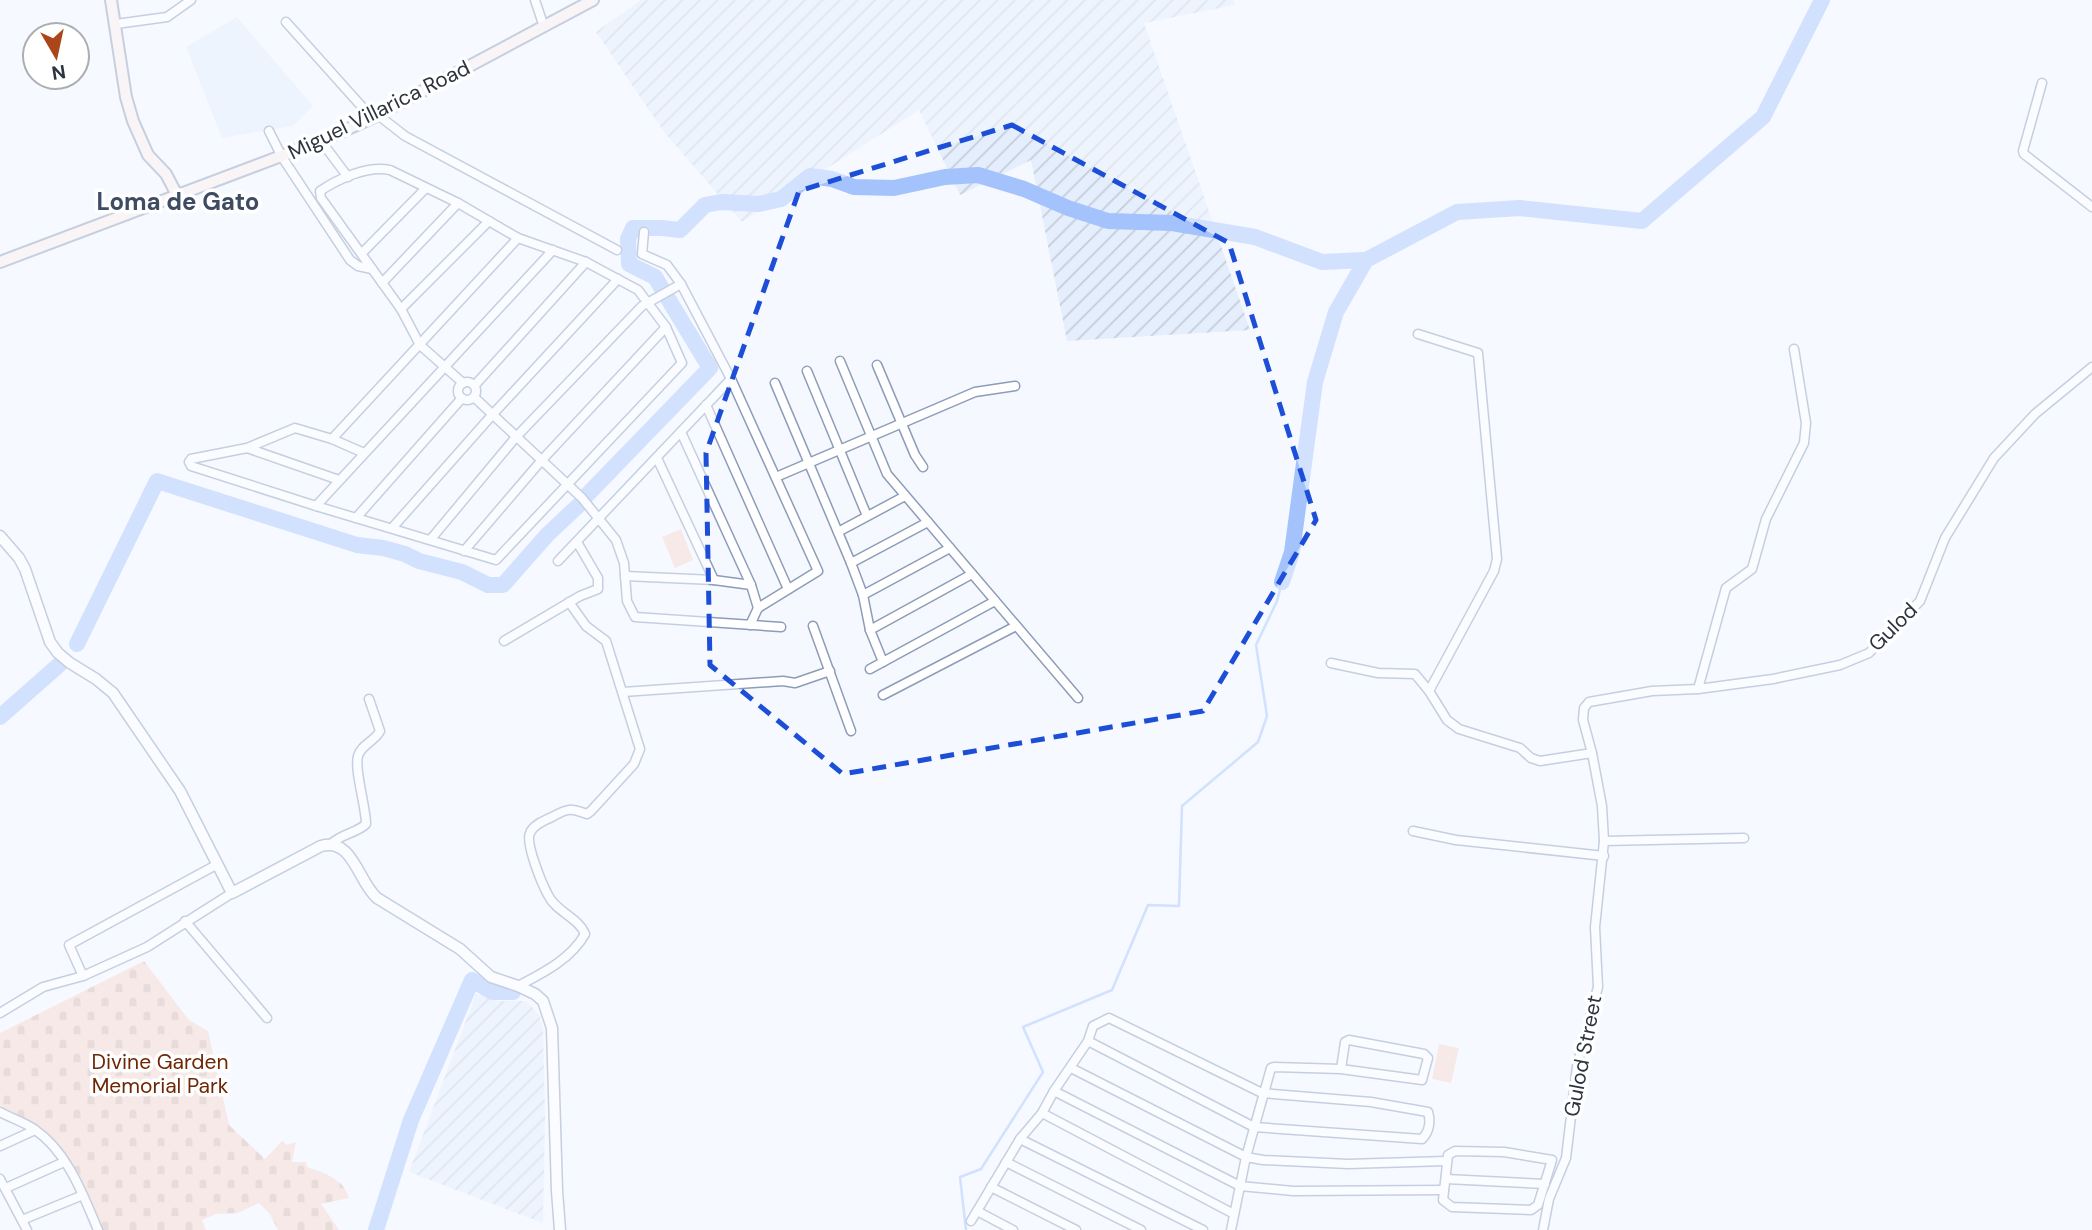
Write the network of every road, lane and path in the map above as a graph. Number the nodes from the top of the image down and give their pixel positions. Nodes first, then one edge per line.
1 (111, 0) edge
2 (191, 0) edge
3 (535, 0) edge
4 (593, 0) edge
5 (180, 4) edge
6 (286, 22) dead end
7 (116, 24) junction
8 (544, 27) junction
9 (2042, 83) dead end
10 (375, 116) junction
11 (269, 131) dead end
12 (321, 141) junction
13 (282, 157) junction
14 (348, 177) junction
15 (425, 189) junction
16 (177, 195) junction
17 (458, 203) junction
18 (2092, 207) edge
19 (489, 221) junction
20 (644, 232) dead end
21 (518, 238) junction
22 (553, 250) junction
23 (617, 250) dead end
24 (362, 253) junction
25 (0, 262) edge
26 (586, 262) junction
27 (372, 269) junction
28 (618, 279) junction
29 (382, 283) junction
30 (681, 284) junction
31 (649, 303) junction
32 (401, 309) junction
33 (666, 327) junction
34 (1418, 334) dead end
35 (420, 345) junction
36 (1794, 349) dead end
37 (840, 361) dead end
38 (877, 365) dead end
39 (2092, 367) edge
40 (445, 368) junction
41 (807, 371) dead end
42 (732, 379) junction
43 (463, 383) junction
44 (775, 383) dead end
45 (475, 385) junction
46 (1015, 386) dead end
47 (474, 397) junction
48 (462, 398) junction
49 (706, 405) junction
50 (493, 414) junction
51 (902, 423) junction
52 (681, 432) junction
53 (871, 436) junction
54 (516, 437) junction
55 (332, 439) junction
56 (247, 447) junction
57 (840, 450) junction
58 (364, 453) junction
59 (657, 458) junction
60 (541, 461) junction
61 (809, 463) junction
62 (923, 467) dead end
63 (776, 477) junction
64 (339, 480) junction
65 (568, 485) junction
66 (905, 496) junction
67 (316, 506) junction
68 (867, 516) junction
69 (356, 518) junction
70 (599, 519) junction
71 (928, 522) junction
72 (393, 527) junction
73 (838, 532) junction
74 (0, 536) edge
75 (431, 539) junction
76 (577, 542) junction
77 (950, 548) junction
78 (464, 551) junction
79 (558, 561) dead end
80 (851, 563) junction
81 (972, 574) junction
82 (625, 576) junction
83 (714, 580) junction
84 (751, 585) junction
85 (788, 589) junction
86 (863, 595) junction
87 (995, 601) junction
88 (569, 602) junction
89 (758, 608) junction
90 (750, 625) junction
91 (813, 626) dead end
92 (1016, 626) junction
93 (781, 627) dead end
94 (870, 630) junction
95 (504, 641) dead end
96 (883, 662) junction
97 (1331, 663) dead end
98 (870, 669) dead end
99 (830, 671) junction
100 (1698, 689) junction
101 (1429, 691) junction
102 (623, 692) junction
103 (883, 695) dead end
104 (1078, 698) dead end
105 (369, 699) dead end
106 (851, 731) dead end
107 (1592, 753) junction
108 (1413, 831) dead end
109 (1744, 838) dead end
110 (1604, 841) junction
111 (331, 844) junction
112 (1604, 856) junction
113 (216, 865) junction
114 (232, 893) junction
115 (185, 921) junction
116 (83, 976) junction
117 (518, 986) junction
118 (0, 1013) edge
119 (267, 1018) dead end
120 (1088, 1041) junction
121 (1071, 1068) junction
122 (1342, 1069) junction
123 (1054, 1091) junction
124 (1262, 1093) junction
125 (0, 1112) edge
126 (1042, 1113) junction
127 (1254, 1127) junction
128 (35, 1130) junction
129 (1020, 1139) junction
130 (0, 1146) edge
131 (1246, 1157) junction
132 (1446, 1161) junction
133 (64, 1162) junction
134 (1006, 1162) junction
135 (0, 1179) edge
136 (1446, 1179) junction
137 (1545, 1184) junction
138 (1240, 1186) junction
139 (991, 1187) junction
140 (6, 1188) junction
141 (1444, 1190) junction
142 (83, 1195) junction
143 (977, 1211) junction
144 (1234, 1214) junction
145 (22, 1220) junction
146 (971, 1221) dead end
147 (1125, 1227) edge
148 (96, 1229) edge
149 (27, 1230) edge
150 (560, 1230) edge
151 (1013, 1230) edge
152 (1076, 1230) edge
153 (1141, 1230) edge
154 (1203, 1230) edge
155 (1231, 1230) edge
156 (1543, 1230) edge

1 - 7 main road
2 - 5 street
3 - 8 street
4 - 8 main road, Miguel Villarica Road
5 - 7 street
6 - 10 street
7 - 16 main road
8 - 10 main road, Miguel Villarica Road
9 - 18 street
10 - 12 main road, Miguel Villarica Road
10 - 23 street
11 - 13 street
12 - 13 main road, Miguel Villarica Road
12 - 14 street
13 - 16 main road, Miguel Villarica Road
13 - 27 street
14 - 15 street
14 - 24 street
15 - 17 street
15 - 24 street
16 - 25 main road, Miguel Villarica Road
17 - 19 street
17 - 29 street
19 - 21 street
19 - 32 street
20 - 30 street
21 - 22 street
21 - 35 street
22 - 26 street
22 - 40 street
24 - 27 street
26 - 28 street
26 - 45 street
27 - 29 street
28 - 31 street
28 - 50 street
29 - 32 street
30 - 31 street
30 - 42 street
31 - 33 street
31 - 54 street
32 - 35 street
33 - 60 street
33 - 65 street
34 - 101 street
35 - 40 street
35 - 55 street
36 - 100 street
37 - 53 street
38 - 51 street
39 - 100 street, Gulod
40 - 43 street
40 - 58 street
41 - 57 street
42 - 49 street
42 - 63 street
43 - 45 street
43 - 48 street
44 - 61 street
45 - 47 street
46 - 51 street
47 - 48 street
47 - 50 street
48 - 69 street
49 - 52 street
49 - 85 street
50 - 54 street
50 - 72 street
51 - 53 street
51 - 62 street
52 - 59 street
52 - 84 street
53 - 57 street
53 - 66 street
54 - 60 street
54 - 75 street
55 - 56 street
55 - 58 street
56 - 64 street
56 - 67 street
57 - 61 street
57 - 68 street
58 - 64 street
59 - 70 street
59 - 83 street
60 - 65 street
60 - 78 street
61 - 63 street
61 - 73 street
63 - 85 street
64 - 67 street
65 - 70 street
65 - 78 street
66 - 68 street
66 - 71 street
67 - 69 street
68 - 73 street
69 - 72 street
70 - 76 street
70 - 82 street
71 - 77 street
71 - 80 street
72 - 75 street
73 - 80 street
74 - 113 street
75 - 78 street
76 - 79 street
76 - 88 street
77 - 81 street
77 - 86 street
80 - 86 street
81 - 87 street
81 - 94 street
82 - 83 street
82 - 90 street
83 - 84 street
84 - 89 street
85 - 89 street
86 - 94 street
87 - 92 street
87 - 96 street
88 - 95 street
88 - 102 street
89 - 90 street
90 - 93 street
91 - 99 street
92 - 103 street
92 - 104 street
94 - 96 street
96 - 98 street
97 - 101 street
99 - 102 street
99 - 106 street
100 - 107 street, Gulod
101 - 107 street
102 - 117 street
105 - 111 street
107 - 110 street, Gulod Street
108 - 112 street
109 - 110 street
110 - 112 street, Gulod Street
111 - 114 street
111 - 117 street
112 - 156 street, Gulod Street
113 - 114 street
113 - 116 street
114 - 115 street
115 - 116 street
115 - 119 street
116 - 118 street
117 - 150 street
120 - 121 street
120 - 124 street
120 - 127 street
121 - 123 street
121 - 131 street
122 - 122 street
122 - 124 street
123 - 126 street
123 - 138 street
124 - 127 street
124 - 127 street
125 - 128 street
126 - 129 street
126 - 144 street
127 - 131 street
128 - 130 street
128 - 133 street
129 - 134 street
129 - 154 street
131 - 132 street
131 - 138 street
132 - 136 street
132 - 137 street
133 - 140 street
133 - 142 street
134 - 139 street
134 - 147 street
135 - 140 street
136 - 137 street
136 - 141 street
137 - 141 street
138 - 141 street
138 - 144 street
139 - 143 street
139 - 152 street
140 - 145 street
142 - 145 street
142 - 148 street
143 - 146 street
143 - 151 street
144 - 155 street
145 - 149 street
147 - 153 street

